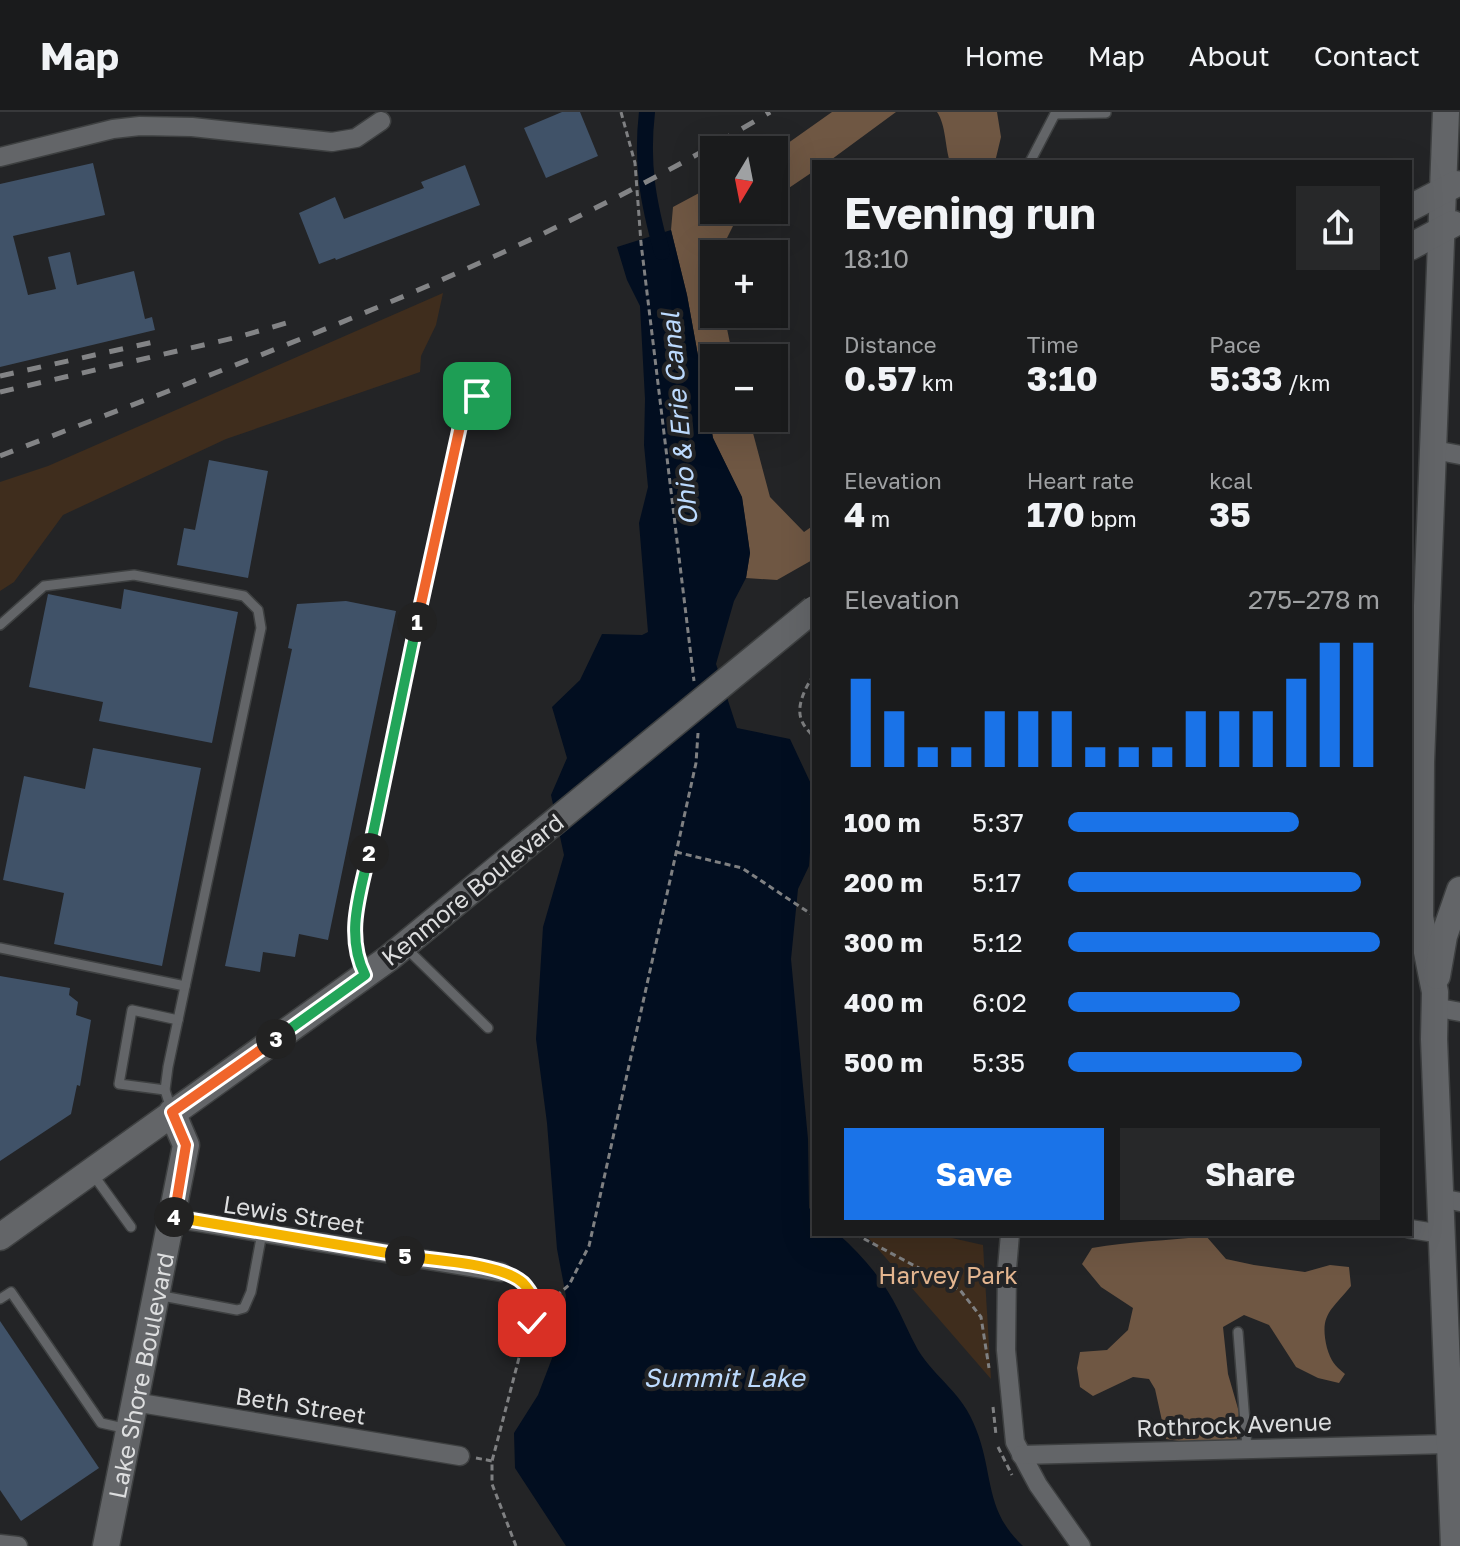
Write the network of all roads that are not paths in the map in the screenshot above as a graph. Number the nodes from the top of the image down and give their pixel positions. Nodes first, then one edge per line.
1 (1446, 112) edge
2 (1056, 113) edge
3 (1106, 113) edge
4 (380, 117) edge
5 (0, 157) edge
6 (1031, 160) edge
7 (1452, 186) edge
8 (1412, 207) edge
9 (1451, 225) edge
10 (1412, 246) edge
11 (495, 385) dead end
12 (1434, 450) junction
13 (1460, 455) edge
14 (812, 611) edge
15 (0, 625) edge
16 (1418, 631) edge
17 (1415, 845) edge
18 (1460, 890) edge
19 (404, 946) junction
20 (0, 948) edge
21 (365, 975) junction
22 (185, 986) junction
23 (1434, 1000) junction
24 (1460, 1012) edge
25 (178, 1020) junction
26 (488, 1028) dead end
27 (169, 1101) junction
28 (90, 1170) junction
29 (1450, 1200) edge
30 (173, 1218) junction
31 (131, 1227) dead end
32 (1412, 1229) edge
33 (262, 1233) junction
34 (1442, 1234) junction
35 (1010, 1236) edge
36 (0, 1237) edge
37 (501, 1272) road end
38 (157, 1295) junction
39 (0, 1299) edge
40 (1238, 1332) dead end
41 (134, 1402) junction
42 (128, 1429) junction
43 (1449, 1444) junction
44 (1247, 1448) junction
45 (1021, 1455) junction
46 (460, 1456) dead end
47 (0, 1544) edge
48 (18, 1546) edge
49 (106, 1546) edge
50 (1081, 1546) edge
51 (1454, 1546) edge

1 - 7 main road
2 - 3 lane
2 - 6 lane
4 - 5 street
7 - 8 main road
7 - 9 main road
9 - 10 main road
9 - 12 main road
11 - 21 lane
12 - 13 street
12 - 16 main road
14 - 19 main road, Kenmore Boulevard, bridge
15 - 22 lane
16 - 17 main road
17 - 23 main road
18 - 23 main road
19 - 21 main road, Kenmore Boulevard
19 - 26 lane
20 - 22 lane
21 - 27 main road, Kenmore Boulevard
22 - 25 lane
23 - 24 street
23 - 29 main road
25 - 27 lane
25 - 27 lane
27 - 28 main road, Kenmore Boulevard
27 - 30 main road, Lake Shore Boulevard
28 - 31 lane
28 - 36 main road, Kenmore Boulevard
29 - 34 main road
30 - 33 street, Lewis Street
30 - 38 main road, Lake Shore Boulevard
32 - 34 street
33 - 37 street, Lewis Street
33 - 38 lane
34 - 43 main road
35 - 45 street
38 - 41 main road, Lake Shore Boulevard
39 - 42 lane
40 - 44 lane
41 - 42 main road, Lake Shore Boulevard
41 - 46 street, Beth Street
42 - 49 main road, Lake Shore Boulevard
43 - 44 street, Rothrock Avenue
43 - 51 main road
44 - 45 street, Rothrock Avenue
45 - 50 street
47 - 48 street

